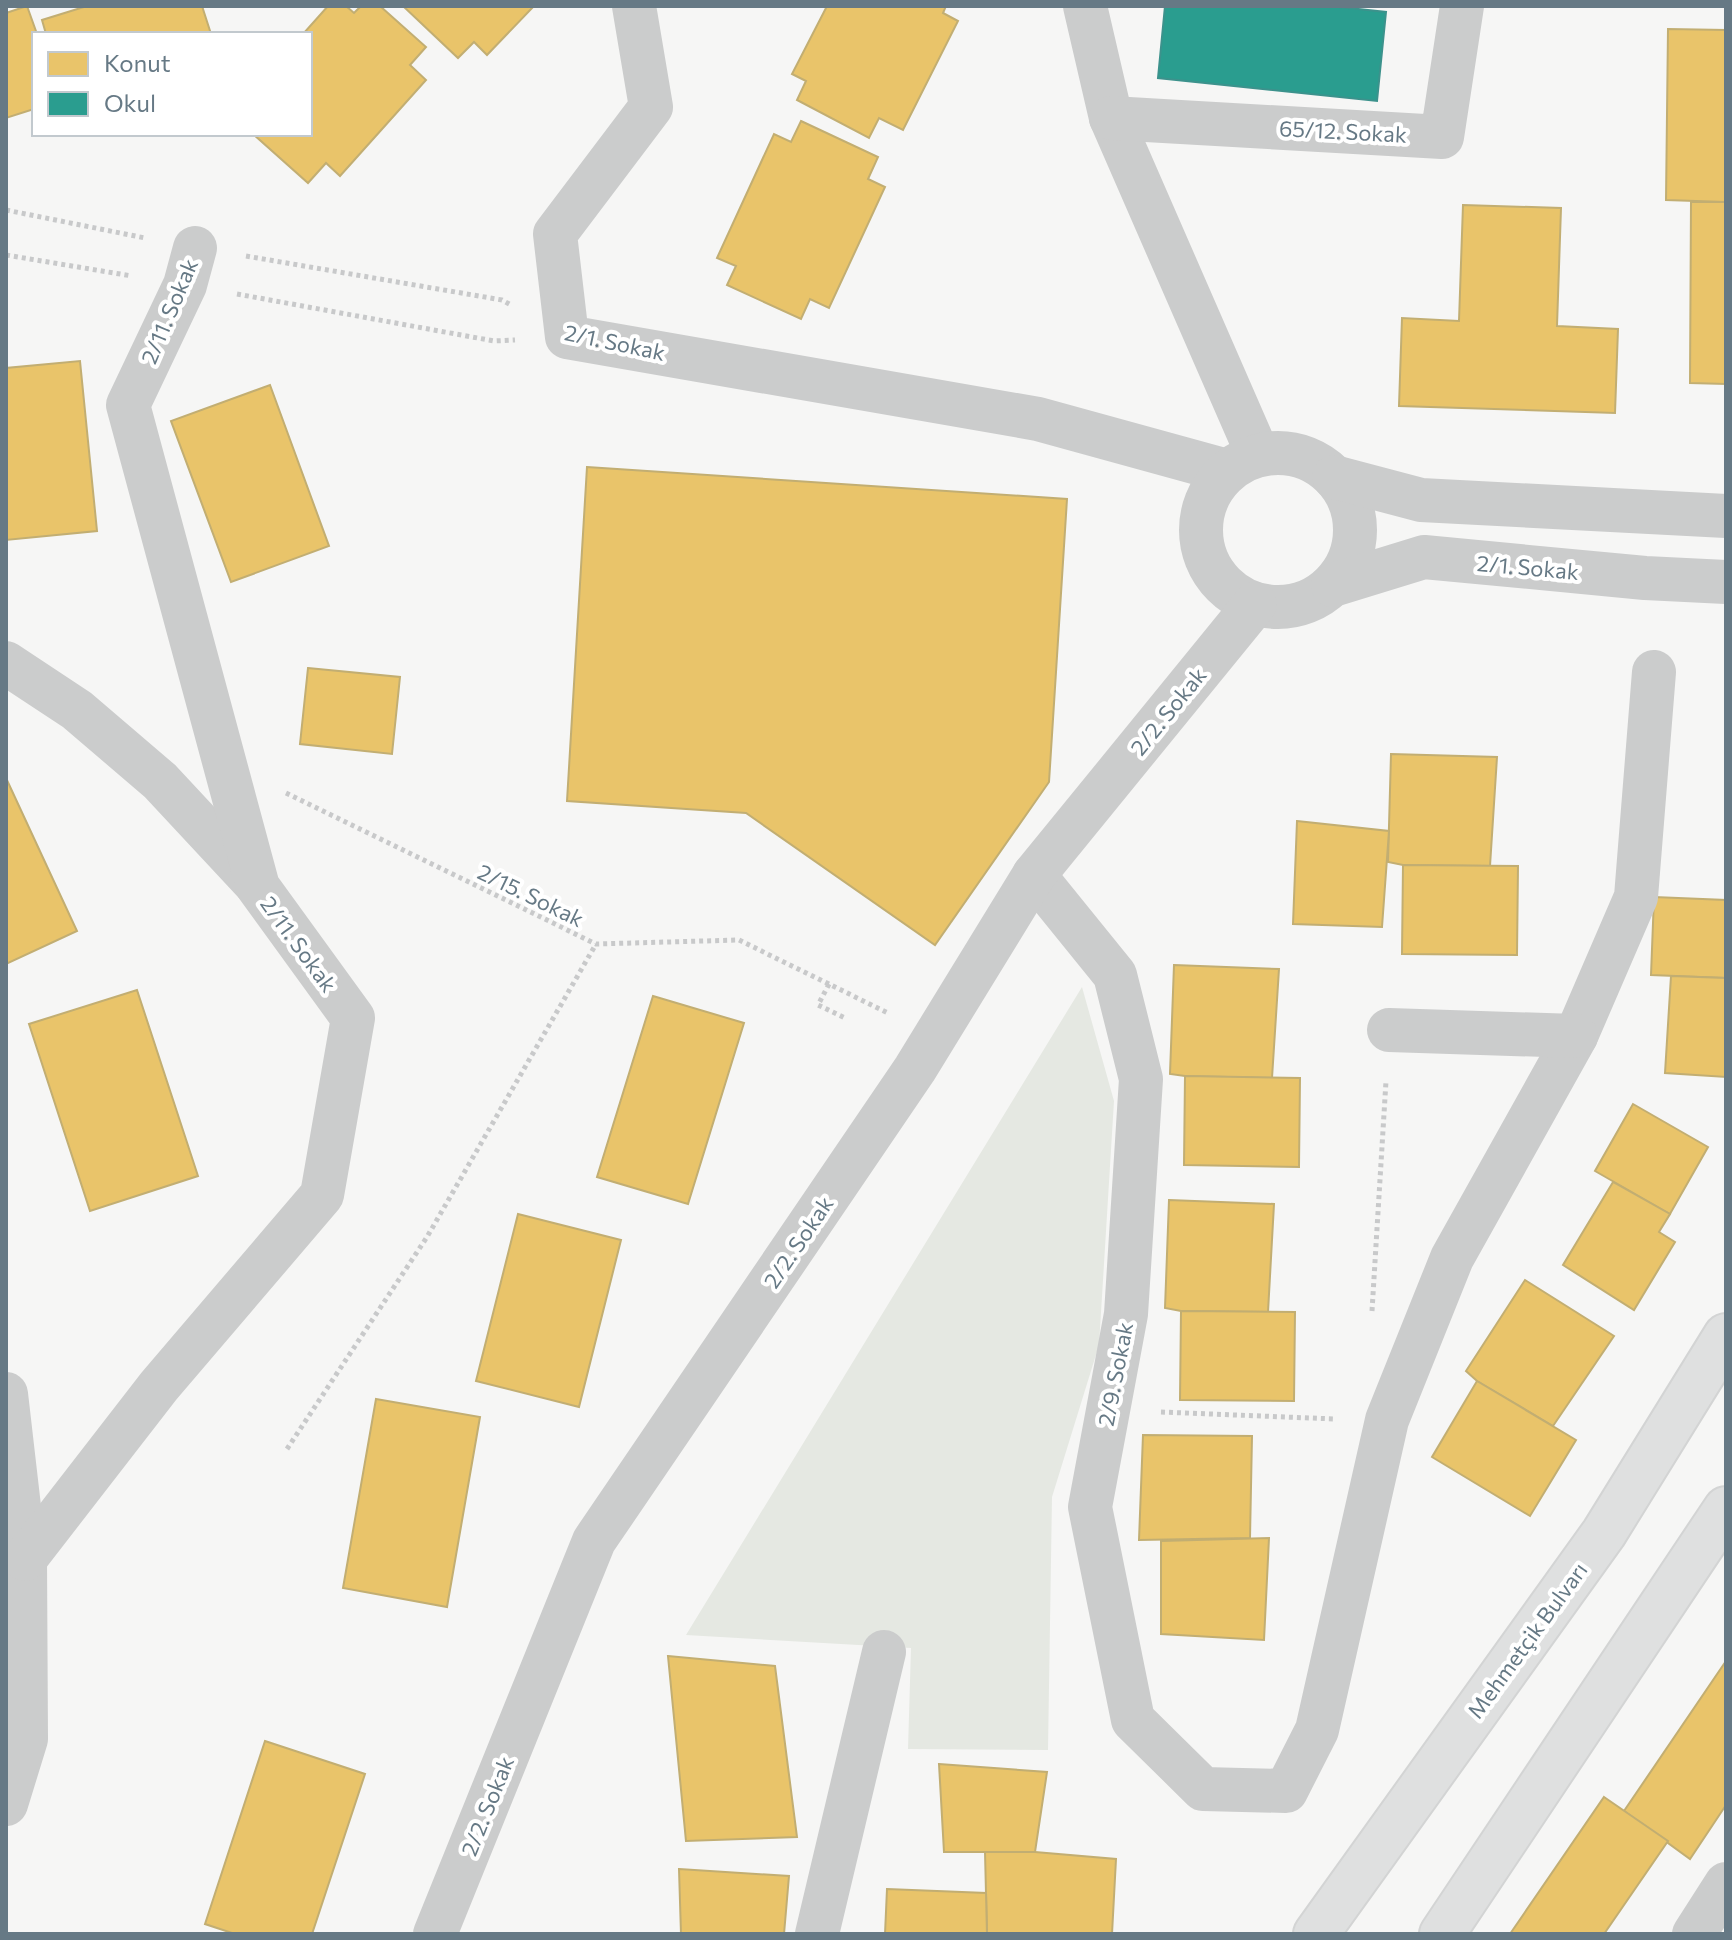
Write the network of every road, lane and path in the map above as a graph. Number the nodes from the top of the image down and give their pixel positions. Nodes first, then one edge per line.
1 (634, 6) edge
2 (1085, 6) edge
3 (1462, 6) edge
4 (1111, 118) junction
5 (6, 210) edge
6 (6, 255) edge
7 (190, 266) junction
8 (567, 337) junction
9 (1242, 463) junction
10 (1334, 477) junction
11 (1726, 516) edge
12 (1726, 582) edge
13 (1333, 585) junction
14 (1255, 604) junction
15 (6, 663) edge
16 (1654, 672) dead end
17 (224, 763) junction
18 (1034, 875) junction
19 (258, 887) junction
20 (596, 944) junction
21 (829, 984) junction
22 (895, 1017) dead end
23 (847, 1019) dead end
24 (1389, 1030) joint
25 (1576, 1036) junction
26 (1372, 1311) dead end
27 (1726, 1336) edge
28 (6, 1394) edge
29 (1181, 1413) dead end
30 (1387, 1420) junction
31 (287, 1449) dead end
32 (1726, 1509) edge
33 (25, 1559) junction
34 (884, 1652) dead end
35 (6, 1804) edge
36 (1726, 1884) edge
37 (435, 1934) edge
38 (817, 1934) edge
39 (1316, 1934) edge
40 (1442, 1934) edge
41 (1694, 1934) edge

1 - 8 street
2 - 4 street
3 - 4 street, 65/12. Sokak
4 - 9 street
5 - 7 path, 2/1. Sokak
6 - 7 path
7 - 8 path
7 - 8 path, 2/1. Sokak
7 - 17 street, 2/11. Sokak
8 - 9 street, 2/1. Sokak
9 - 10 street
9 - 14 street
10 - 11 street
10 - 13 street
12 - 13 street, 2/1. Sokak
13 - 14 street
14 - 18 street, 2/2. Sokak
15 - 19 street
16 - 25 street
17 - 19 street, 2/11. Sokak
17 - 20 path, 2/15. Sokak
18 - 30 street, 2/9. Sokak
18 - 37 street, 2/2. Sokak
19 - 33 street, 2/11. Sokak
20 - 21 path, 2/15. Sokak
20 - 31 path
21 - 22 path, 2/15. Sokak
21 - 23 path
24 - 25 street
24 - 26 path
25 - 30 street
27 - 39 main road, Mehmetçik Bulvarı
28 - 33 street
29 - 30 path
32 - 40 main road
33 - 35 street
34 - 38 street
36 - 41 street

